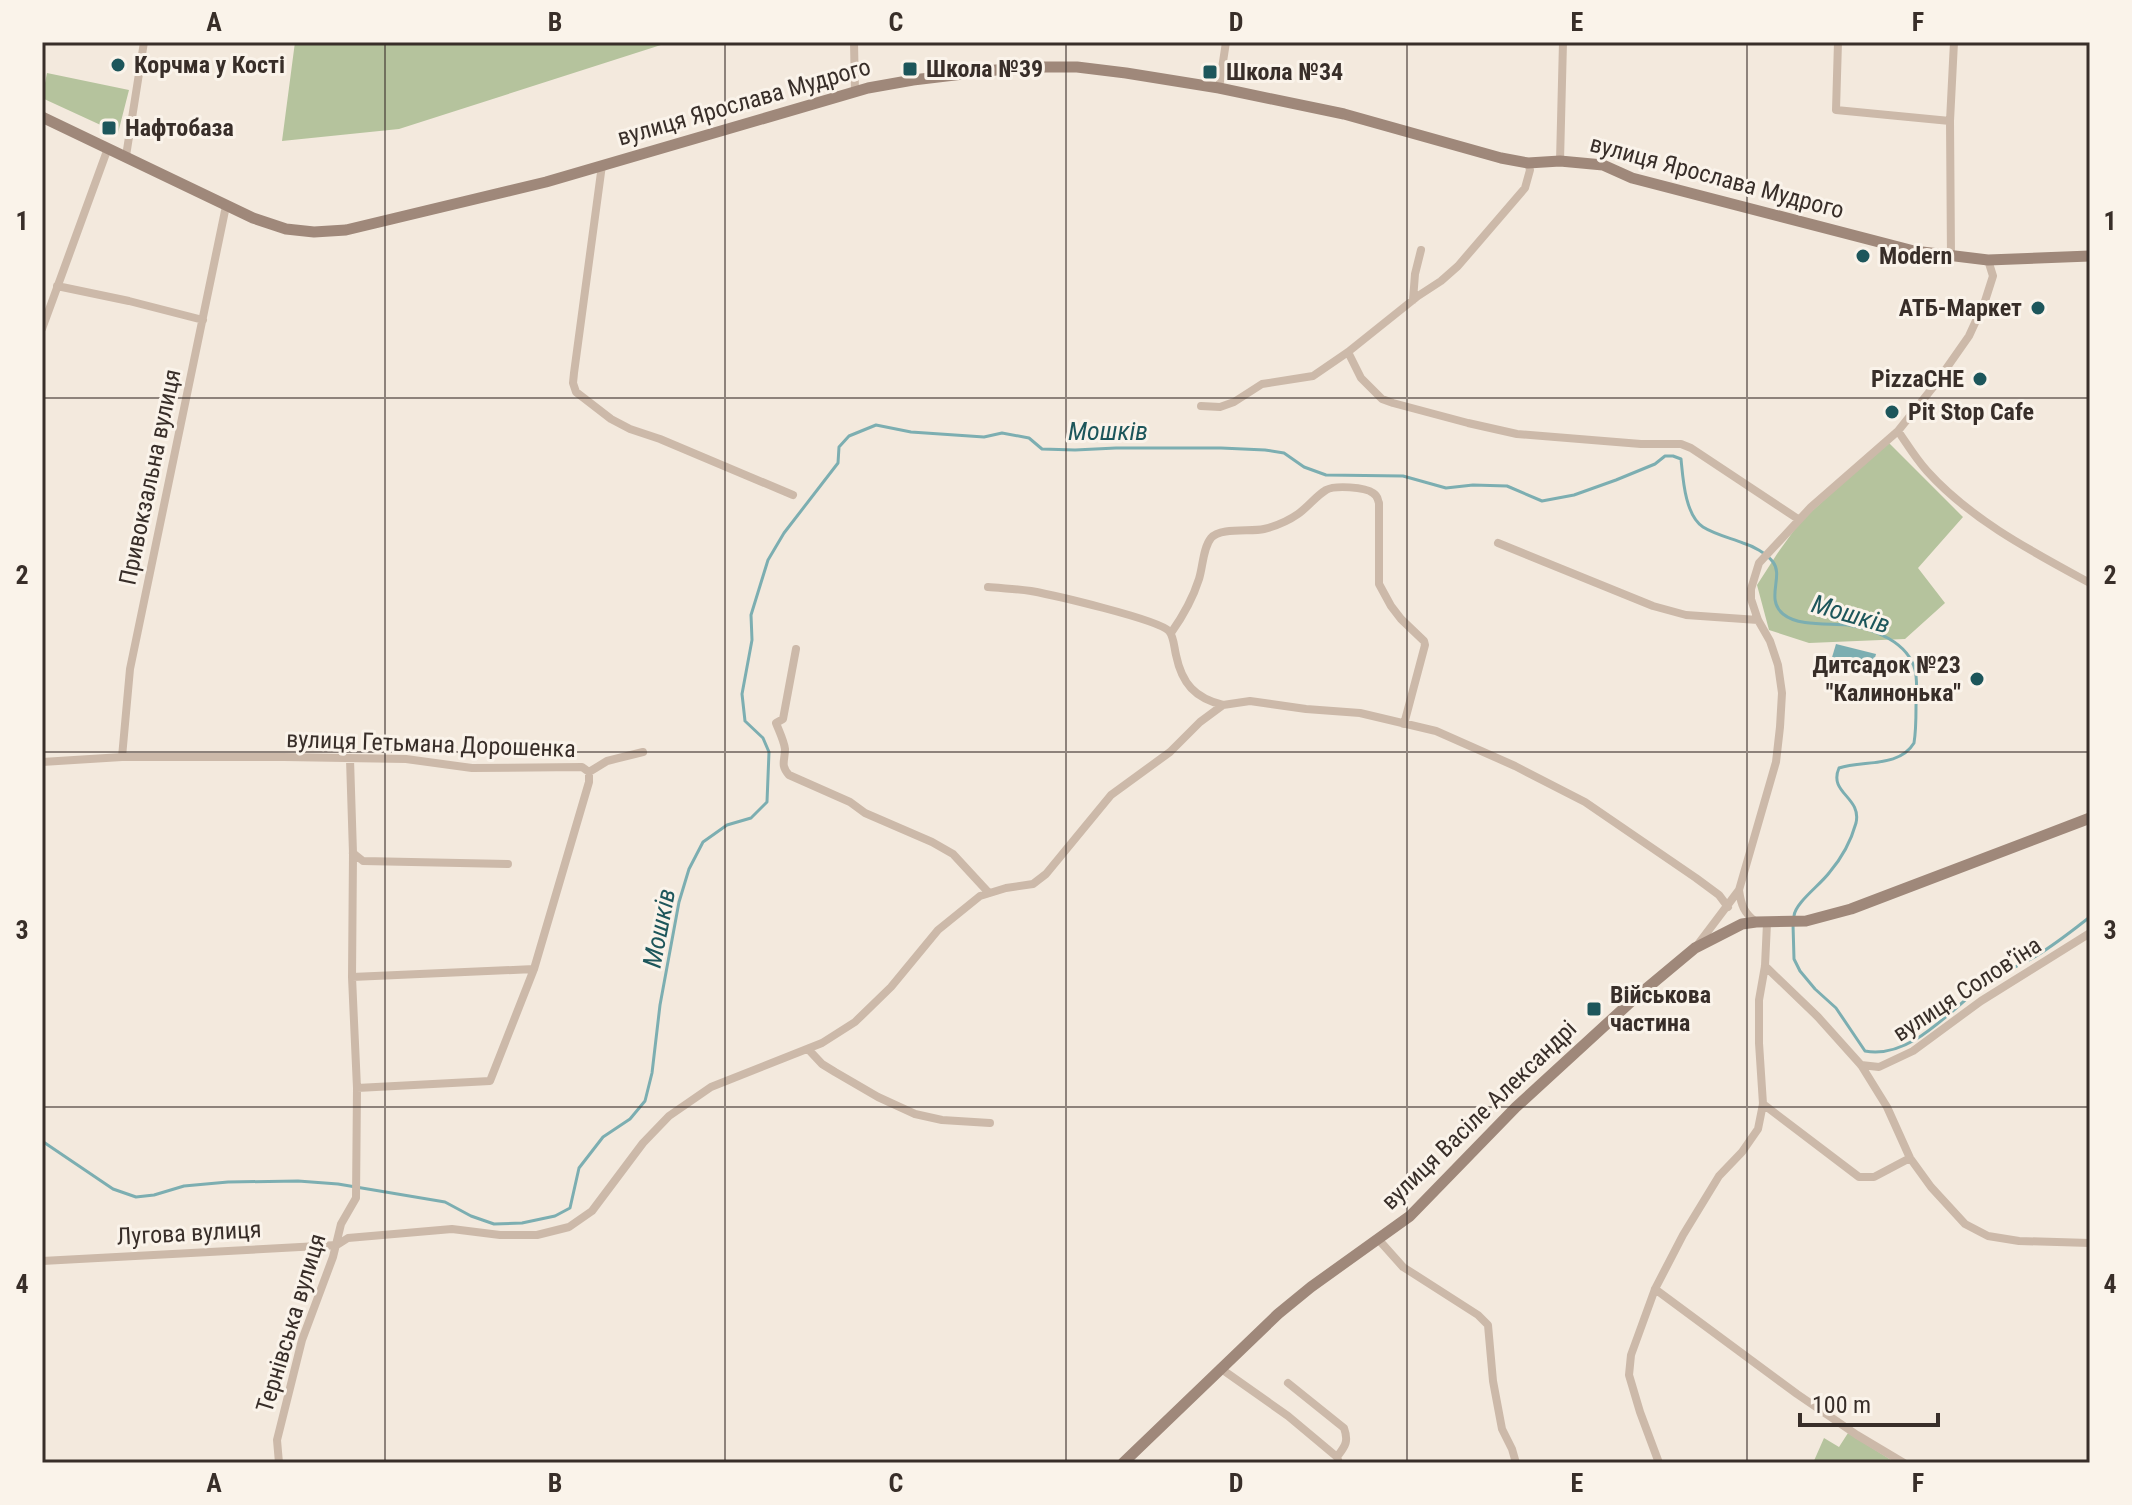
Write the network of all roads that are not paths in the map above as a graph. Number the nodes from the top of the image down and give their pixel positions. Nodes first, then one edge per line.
1 (144, 42) edge
2 (854, 42) edge
3 (1226, 42) edge
4 (1563, 42) edge
5 (1838, 42) edge
6 (1954, 42) edge
7 (1219, 88) junction
8 (855, 92) junction
9 (42, 117) edge
10 (1950, 121) junction
11 (108, 148) junction
12 (126, 156) junction
13 (1560, 161) junction
14 (1528, 163) junction
15 (602, 165) junction
16 (226, 206) junction
17 (1421, 250) dead end
18 (1951, 256) junction
19 (2090, 256) edge
20 (1988, 260) junction
21 (57, 286) junction
22 (1413, 300) junction
23 (203, 320) junction
24 (42, 329) edge
25 (1348, 352) junction
26 (1201, 406) dead end
27 (1898, 431) junction
28 (793, 495) dead end
29 (1798, 519) junction
30 (1498, 543) dead end
31 (2090, 583) edge
32 (988, 587) dead end
33 (1758, 620) junction
34 (1171, 633) junction
35 (796, 649) dead end
36 (1223, 705) junction
37 (1404, 724) junction
38 (643, 752) dead end
39 (122, 757) junction
40 (350, 759) junction
41 (42, 762) edge
42 (589, 772) junction
43 (2090, 818) edge
44 (353, 853) junction
45 (508, 864) dead end
46 (1739, 890) junction
47 (989, 893) junction
48 (1728, 907) junction
49 (1761, 922) junction
50 (2090, 933) edge
51 (1695, 948) junction
52 (1765, 966) junction
53 (534, 969) junction
54 (352, 977) junction
55 (808, 1049) junction
56 (1861, 1065) junction
57 (357, 1088) junction
58 (1763, 1104) junction
59 (990, 1123) dead end
60 (1910, 1158) junction
61 (1378, 1239) junction
62 (2090, 1243) edge
63 (337, 1245) junction
64 (42, 1261) edge
65 (1655, 1289) junction
66 (1220, 1368) junction
67 (1288, 1383) dead end
68 (1338, 1460) edge
69 (279, 1463) edge
70 (1123, 1463) edge
71 (1516, 1463) edge
72 (1659, 1463) edge
73 (1904, 1463) edge

1 - 12 street
2 - 8 street
3 - 7 street
4 - 13 street
5 - 10 street
6 - 10 street
7 - 8 main road, вулиця Ярослава Мудрого
7 - 14 main road, вулиця Ярослава Мудрого
8 - 15 main road, вулиця Ярослава Мудрого
9 - 11 main road, вулиця Ярослава Мудрого
10 - 18 street
11 - 12 main road, вулиця Ярослава Мудрого
11 - 21 street
12 - 16 main road, вулиця Ярослава Мудрого
13 - 14 main road, вулиця Ярослава Мудрого
13 - 18 main road, вулиця Ярослава Мудрого
14 - 22 street
15 - 16 main road, вулиця Ярослава Мудрого
15 - 28 street
16 - 23 street, Привокзальна вулиця
17 - 22 street
18 - 20 main road, вулиця Ярослава Мудрого
19 - 20 main road, вулиця Ярослава Мудрого
20 - 27 street
21 - 23 street
21 - 24 street
22 - 25 street
23 - 39 street, Привокзальна вулиця
25 - 26 street
25 - 29 street
27 - 29 street
27 - 31 street
29 - 33 street
30 - 33 street
32 - 34 street
33 - 46 street
34 - 36 street
34 - 37 street
35 - 47 street
36 - 37 street
36 - 47 street
37 - 48 street
38 - 42 street
39 - 40 street, вулиця Гетьмана Дорошенка
39 - 41 street, вулиця Гетьмана Дорошенка
40 - 42 street, вулиця Гетьмана Дорошенка
40 - 44 street
42 - 53 street, вулиця Гетьмана Дорошенка
43 - 49 main road, вулиця Васіле Александрі
44 - 45 street
44 - 54 street
46 - 48 street
46 - 49 street
47 - 55 street
48 - 51 street
49 - 51 main road, вулиця Васіле Александрі
49 - 52 street
50 - 56 street, вулиця Солов'їна
51 - 61 main road, вулиця Васіле Александрі
52 - 56 street
52 - 58 street
53 - 54 street
53 - 57 street, вулиця Гетьмана Дорошенка
54 - 57 street
55 - 59 street
55 - 63 street
56 - 60 street
57 - 63 street, Тернівська вулиця
58 - 60 street
58 - 65 street
60 - 62 street
61 - 66 main road, вулиця Васіле Александрі
61 - 71 street
63 - 64 street, Лугова вулиця
63 - 69 street, Тернівська вулиця
65 - 72 street
65 - 73 street
66 - 68 street
66 - 70 main road, вулиця Васіле Александрі
67 - 68 street

